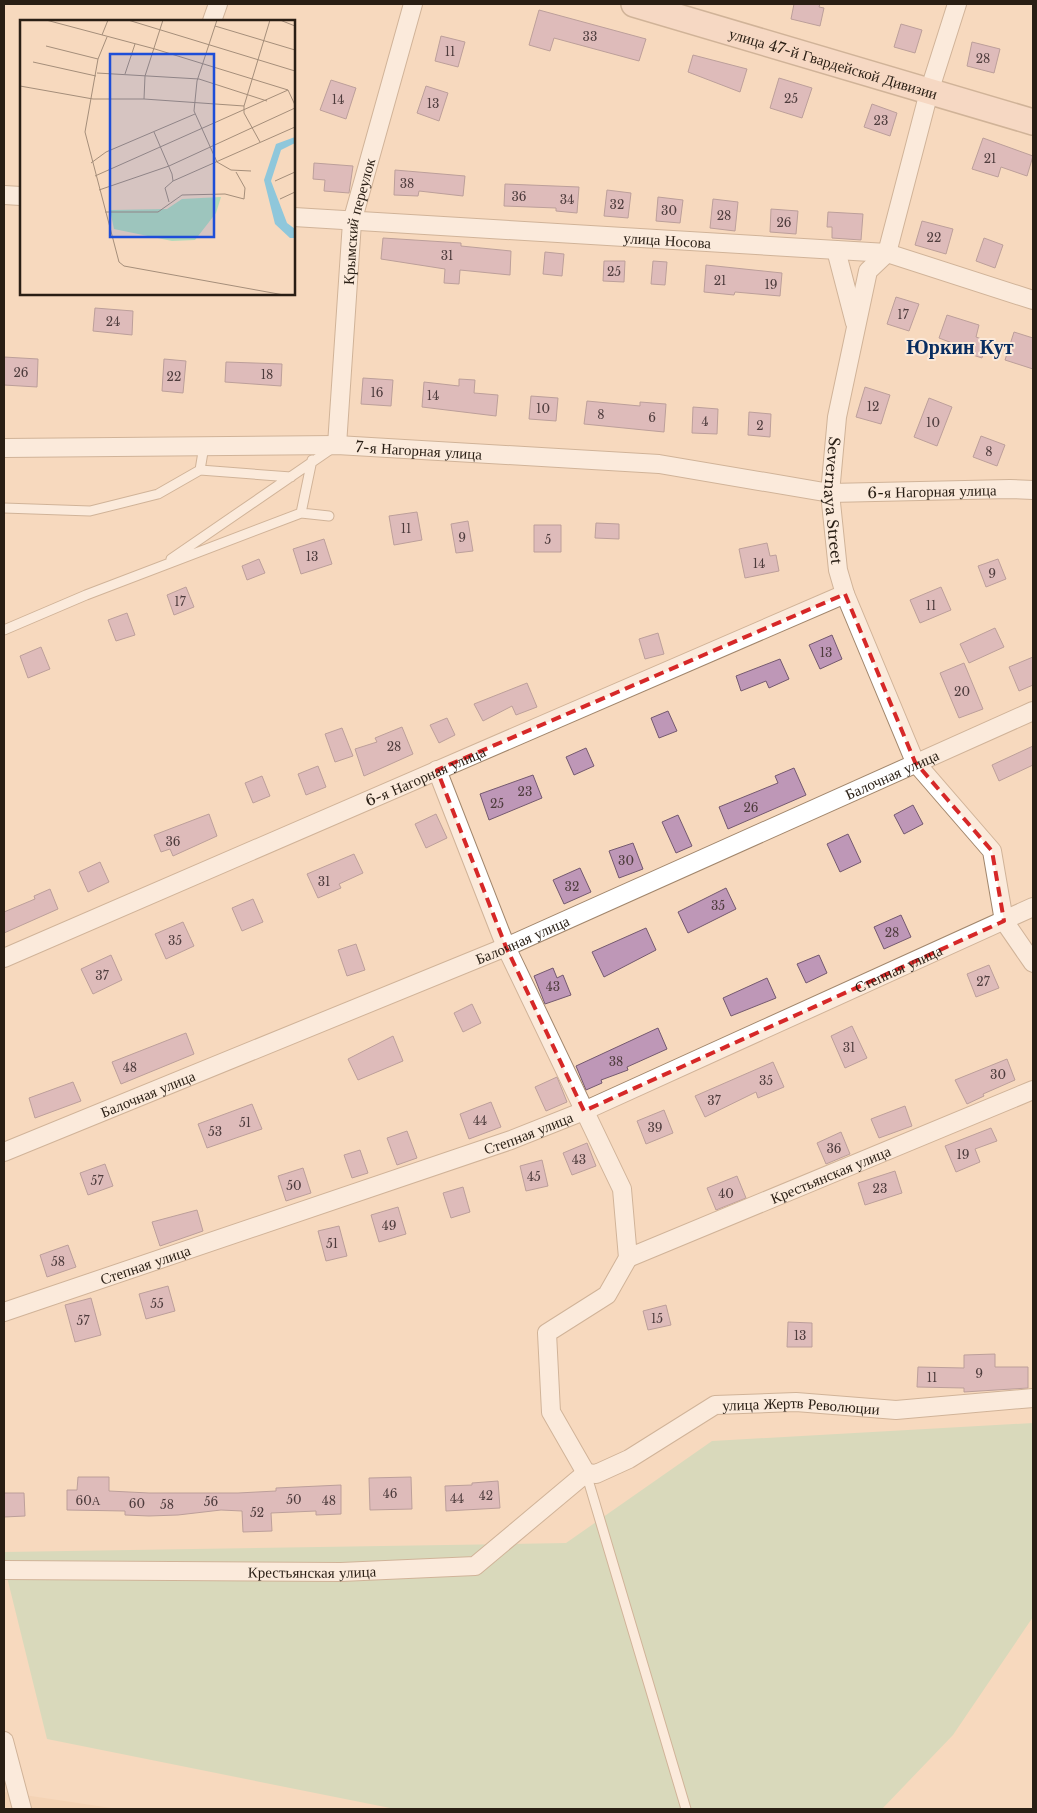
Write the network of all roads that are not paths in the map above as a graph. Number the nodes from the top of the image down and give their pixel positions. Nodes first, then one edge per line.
1 (218, 4) edge
2 (413, 4) edge
3 (634, 4) edge
4 (957, 4) edge
5 (212, 20) edge
6 (929, 92) junction
7 (1033, 122) edge
8 (4, 195) edge
9 (20, 196) edge
10 (295, 217) edge
11 (352, 222) junction
12 (836, 250) junction
13 (887, 253) junction
14 (1033, 300) edge
15 (856, 326) junction
16 (315, 445) junction
17 (337, 445) junction
18 (204, 446) junction
19 (4, 448) edge
20 (312, 463) junction
21 (200, 470) junction
22 (291, 477) junction
23 (1033, 490) edge
24 (830, 493) junction
25 (4, 508) edge
26 (301, 513) junction
27 (329, 516) dead end
28 (159, 567) junction
29 (845, 594) junction
30 (4, 630) edge
31 (1033, 711) edge
32 (915, 762) junction
33 (437, 770) junction
34 (1033, 907) edge
35 (1004, 921) junction
36 (506, 947) junction
37 (4, 958) edge
38 (1033, 963) edge
39 (1033, 1090) edge
40 (584, 1111) junction
41 (4, 1152) edge
42 (628, 1258) junction
43 (4, 1312) edge
44 (1033, 1398) edge
45 (586, 1473) junction
46 (4, 1570) edge
47 (4, 1741) edge
48 (22, 1809) edge
49 (686, 1809) edge

1 - 5 street
2 - 11 street, Крымский переулок
3 - 6 main road, улица 47-й Гвардейской Дивизии
4 - 6 street
6 - 7 main road, улица 47-й Гвардейской Дивизии
6 - 13 street
8 - 9 street
10 - 11 street, улица Носова
11 - 12 street, улица Носова
11 - 17 street, Крымский переулок
12 - 13 street, улица Носова
12 - 15 street
13 - 14 street, улица Носова
13 - 15 street, Severnaya Street
15 - 24 street, Severnaya Street
16 - 17 street, 7-я Нагорная улица
16 - 18 street, 7-я Нагорная улица
16 - 20 lane
17 - 20 lane
17 - 24 street, 7-я Нагорная улица
18 - 19 street, 7-я Нагорная улица
18 - 21 lane
20 - 22 lane
20 - 26 lane
21 - 22 lane
21 - 25 lane
22 - 28 lane
23 - 24 street, 6-я Нагорная улица
24 - 29 street, Severnaya Street
26 - 27 lane
26 - 28 lane
28 - 30 lane
29 - 32 street, Severnaya Street
29 - 33 street, 6-я Нагорная улица
31 - 32 street, Балочная улица
32 - 35 street, Severnaya Street
32 - 36 street, Балочная улица
33 - 36 street
33 - 37 street, 6-я Нагорная улица
34 - 35 street, Степная улица
35 - 38 street, Severnaya Street
35 - 40 street, Степная улица
36 - 40 street
36 - 41 street, Балочная улица
39 - 42 street, Крестьянская улица
40 - 42 street
40 - 43 street, Степная улица
42 - 45 street
44 - 45 street, улица Жертв Революции
45 - 46 street, Крестьянская улица
45 - 49 lane
47 - 48 street

